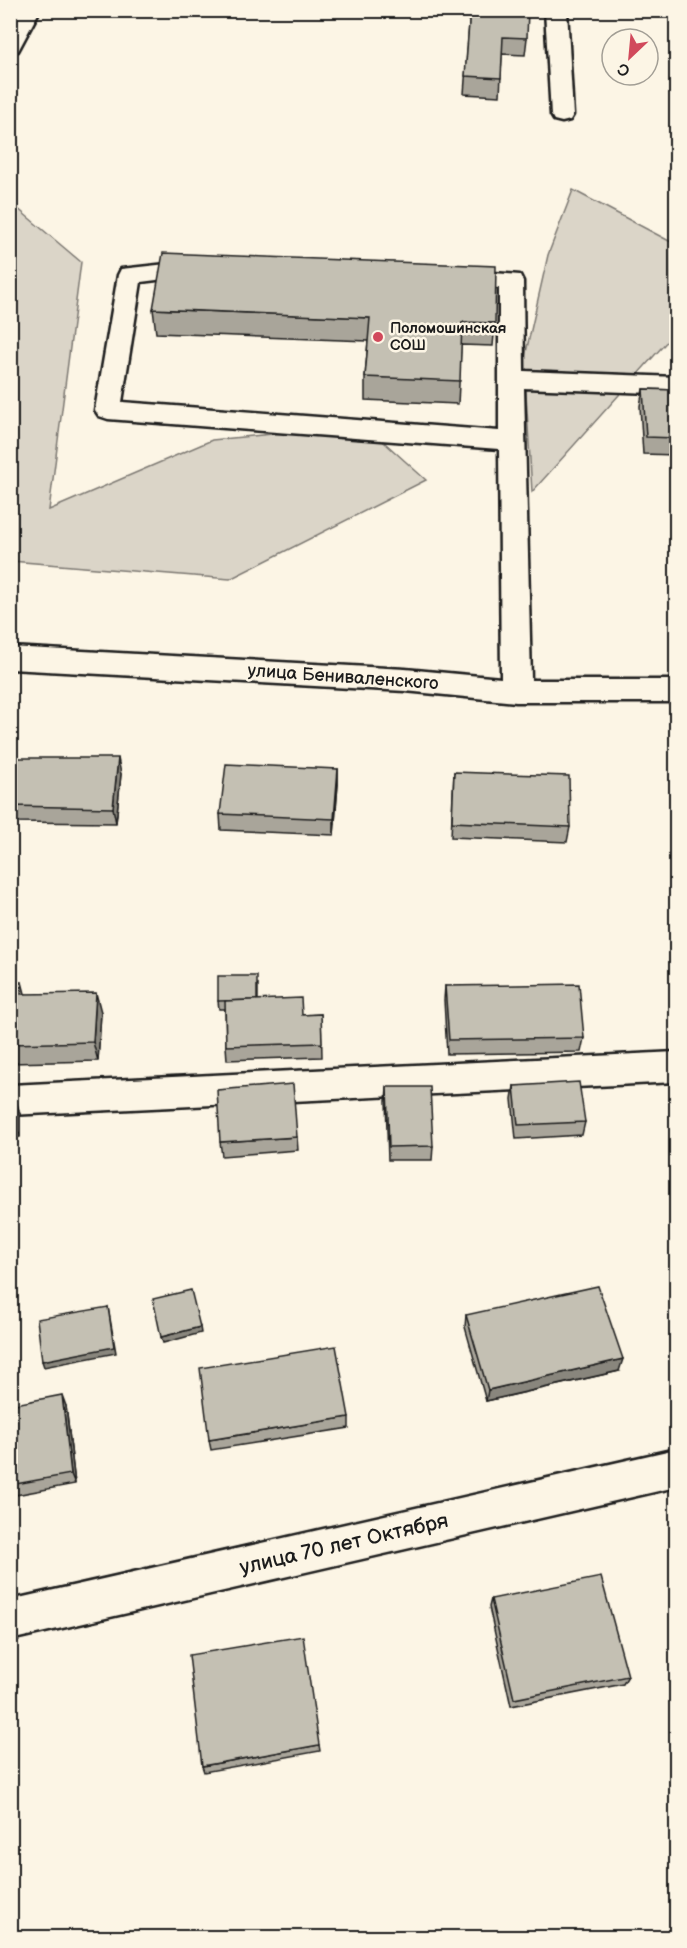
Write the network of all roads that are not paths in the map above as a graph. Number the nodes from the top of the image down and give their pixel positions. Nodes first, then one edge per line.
1 (29, 10) edge
2 (556, 10) edge
3 (10, 46) edge
4 (562, 115) dead end
5 (230, 267) edge
6 (429, 277) edge
7 (511, 379) junction
8 (676, 385) edge
9 (512, 441) junction
10 (10, 658) edge
11 (516, 691) junction
12 (676, 691) edge
13 (676, 1067) edge
14 (10, 1100) edge
15 (676, 1468) edge
16 (10, 1620) edge

1 - 3 street
2 - 4 street
5 - 9 street
6 - 7 street
7 - 8 street
7 - 9 street
9 - 11 street
10 - 11 street, улица Бениваленского
11 - 12 street, улица Бениваленского
13 - 14 street
15 - 16 street, улица 70 лет Октября

